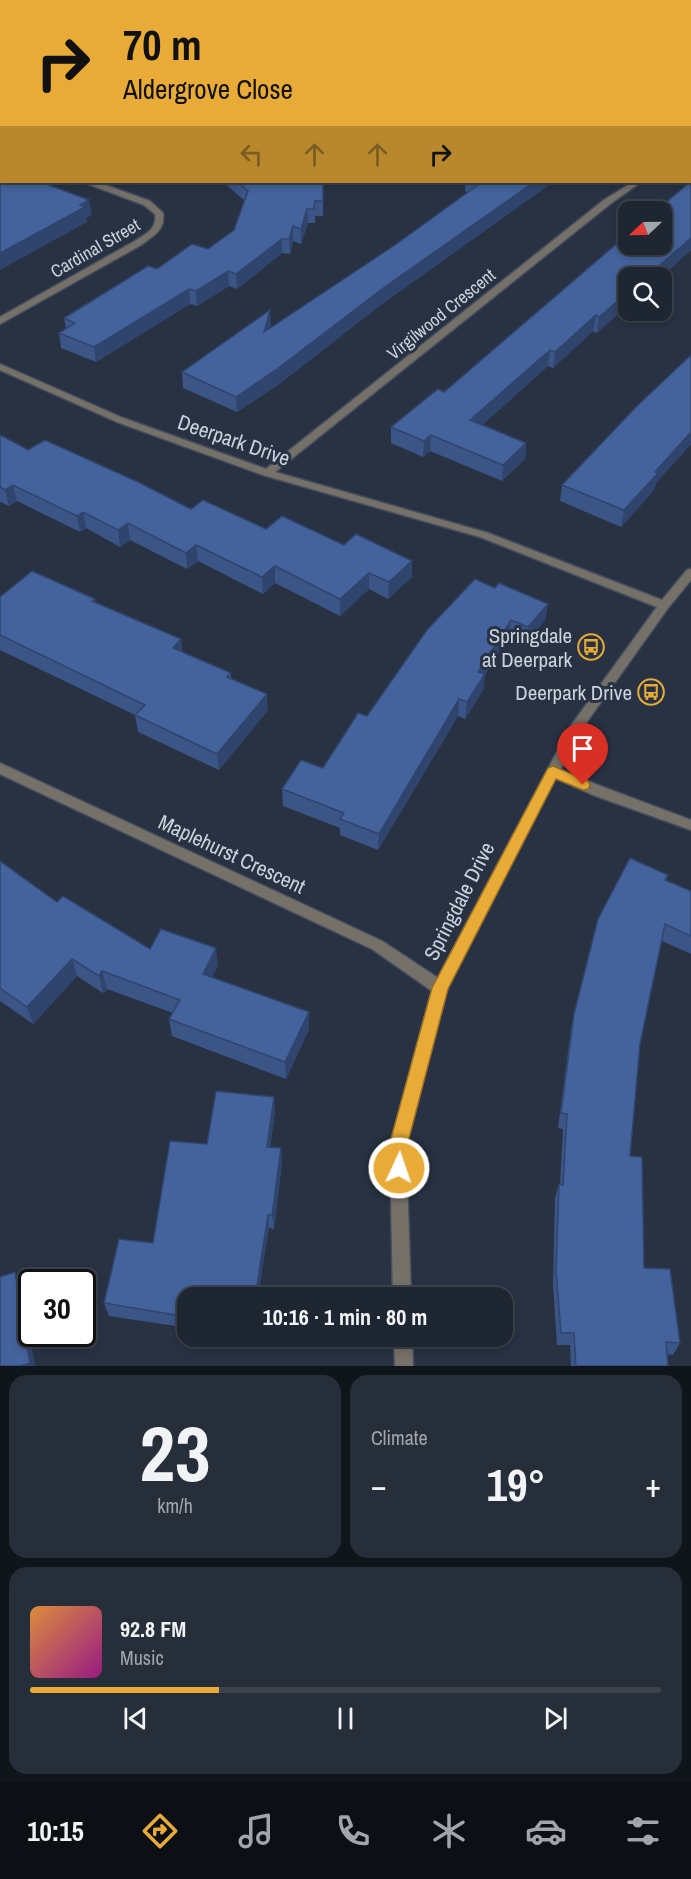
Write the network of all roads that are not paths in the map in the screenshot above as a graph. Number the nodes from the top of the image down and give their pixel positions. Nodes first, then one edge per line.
1 (94, 183) edge
2 (636, 183) edge
3 (0, 321) edge
4 (0, 367) edge
5 (267, 473) junction
6 (691, 573) edge
7 (664, 605) junction
8 (0, 768) edge
9 (553, 772) junction
10 (691, 825) edge
11 (440, 988) junction
12 (402, 1287) edge
13 (403, 1347) edge
14 (404, 1366) edge

1 - 3 street, Cardinal Street
2 - 5 street, Virgilwood Crescent
4 - 5 street, Deerpark Drive
5 - 7 street, Deerpark Drive
6 - 7 street, Springdale Drive
7 - 9 street, Springdale Drive
8 - 11 street, Maplehurst Crescent
9 - 10 street
9 - 11 street, Springdale Drive
11 - 12 street, Springdale Drive
13 - 14 street

